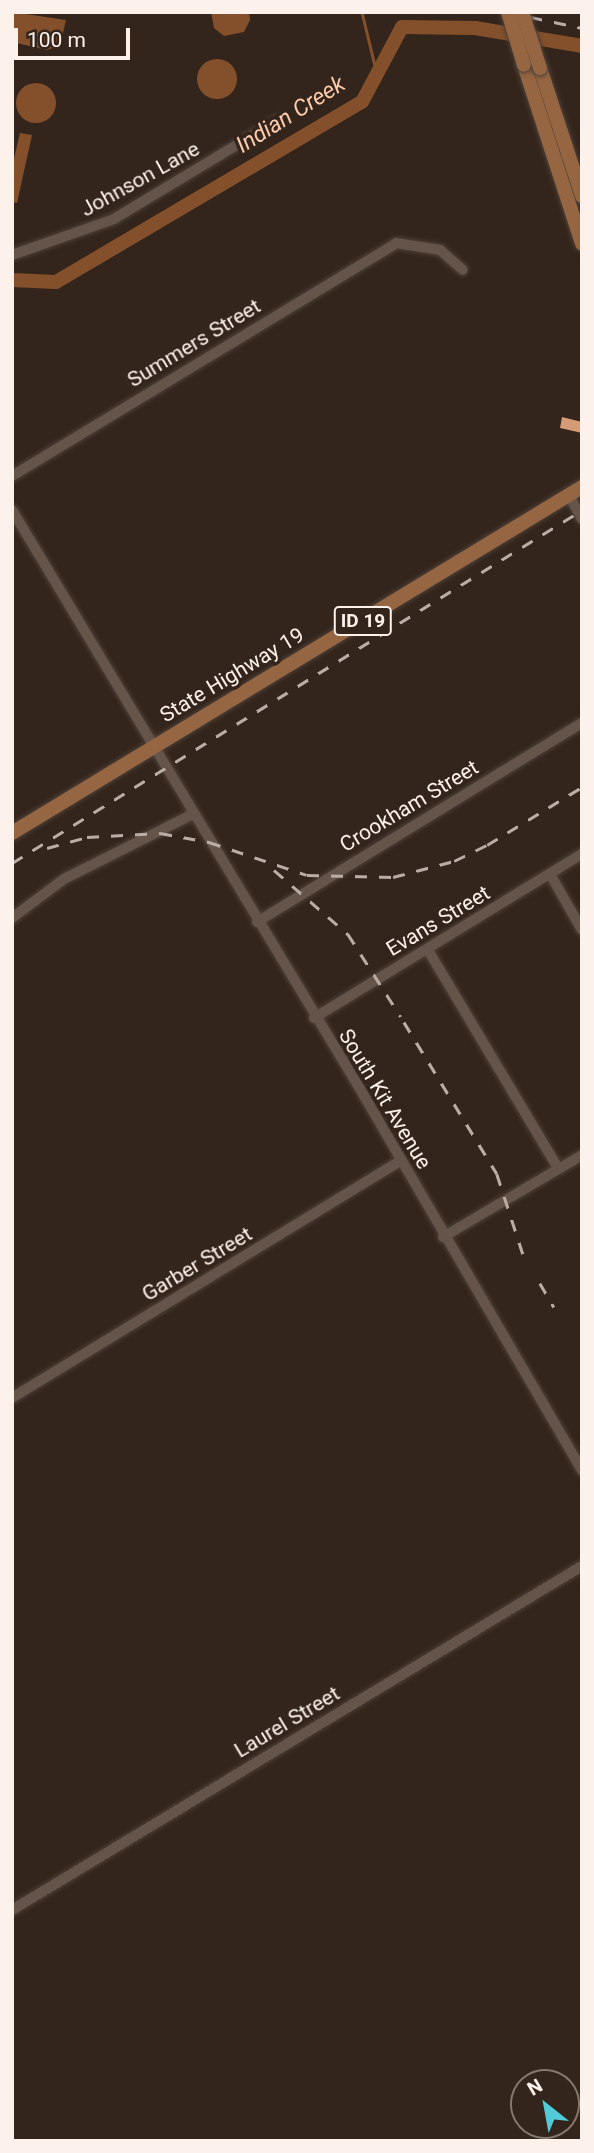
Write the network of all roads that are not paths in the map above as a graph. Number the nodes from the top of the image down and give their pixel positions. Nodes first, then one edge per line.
1 (508, 12) edge
2 (522, 12) edge
3 (278, 120) dead end
4 (582, 196) edge
5 (582, 243) edge
6 (12, 255) edge
7 (463, 270) dead end
8 (12, 476) edge
9 (576, 491) edge
10 (12, 510) edge
11 (582, 519) edge
12 (582, 723) edge
13 (156, 746) junction
14 (193, 814) junction
15 (12, 833) edge
16 (582, 854) edge
17 (550, 874) junction
18 (12, 918) edge
19 (257, 922) junction
20 (582, 930) edge
21 (428, 950) junction
22 (314, 1018) junction
23 (582, 1155) edge
24 (401, 1161) junction
25 (558, 1168) junction
26 (443, 1237) junction
27 (12, 1398) edge
28 (582, 1471) edge
29 (582, 1566) edge
30 (12, 1910) edge

1 - 5 main road, bridge
2 - 4 main road, bridge
3 - 6 street, Johnson Lane
7 - 8 street, Summers Street
9 - 11 street
9 - 13 main road, State Highway 19 / ID 19
10 - 13 street, South Kit Avenue
12 - 19 street, Crookham Street
13 - 14 street, South Kit Avenue
13 - 15 main road, State Highway 19 / ID 19
14 - 18 street
14 - 19 street, South Kit Avenue
16 - 17 street, Evans Street
17 - 20 street
17 - 21 street, Evans Street
19 - 22 street, South Kit Avenue
21 - 22 street, Evans Street
21 - 25 street
22 - 24 street, South Kit Avenue
23 - 25 street
24 - 26 street, South Kit Avenue
24 - 27 street, Garber Street
25 - 26 street
26 - 28 street, South Kit Avenue
29 - 30 street, Laurel Street

